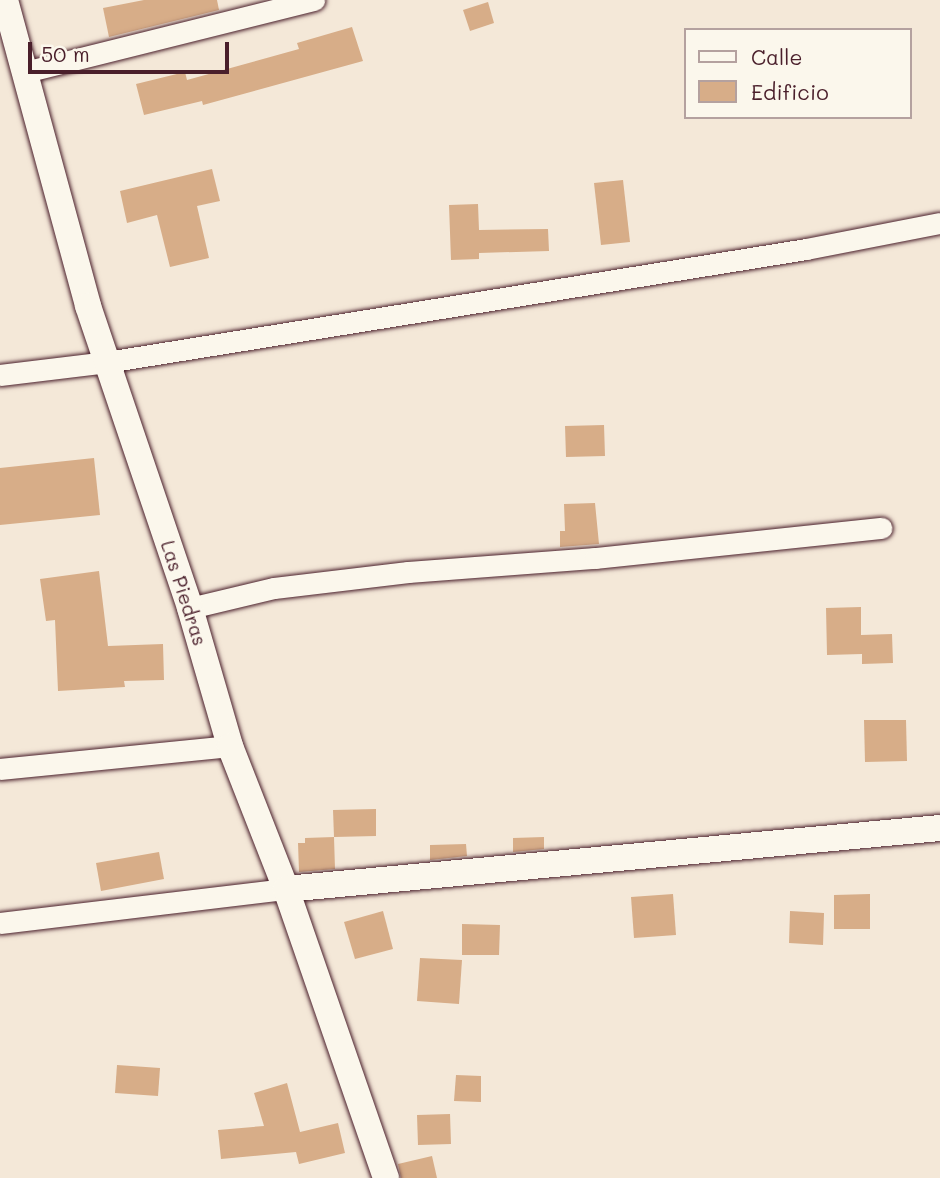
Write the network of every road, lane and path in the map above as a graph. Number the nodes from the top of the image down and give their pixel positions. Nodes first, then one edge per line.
1 (5, 0) edge
2 (314, 0) edge
3 (25, 72) junction
4 (940, 223) edge
5 (107, 362) junction
6 (0, 374) edge
7 (881, 528) dead end
8 (190, 608) junction
9 (230, 746) junction
10 (0, 769) edge
11 (940, 828) edge
12 (286, 889) junction
13 (0, 923) edge
14 (386, 1178) edge

1 - 3 street, Las Piedras
2 - 3 street
3 - 5 street, Las Piedras
4 - 5 street
5 - 6 street
5 - 8 street, Las Piedras
7 - 8 street
8 - 9 street, Las Piedras
9 - 10 street
9 - 12 street, Las Piedras
11 - 12 street
12 - 13 street
12 - 14 street, Las Piedras

